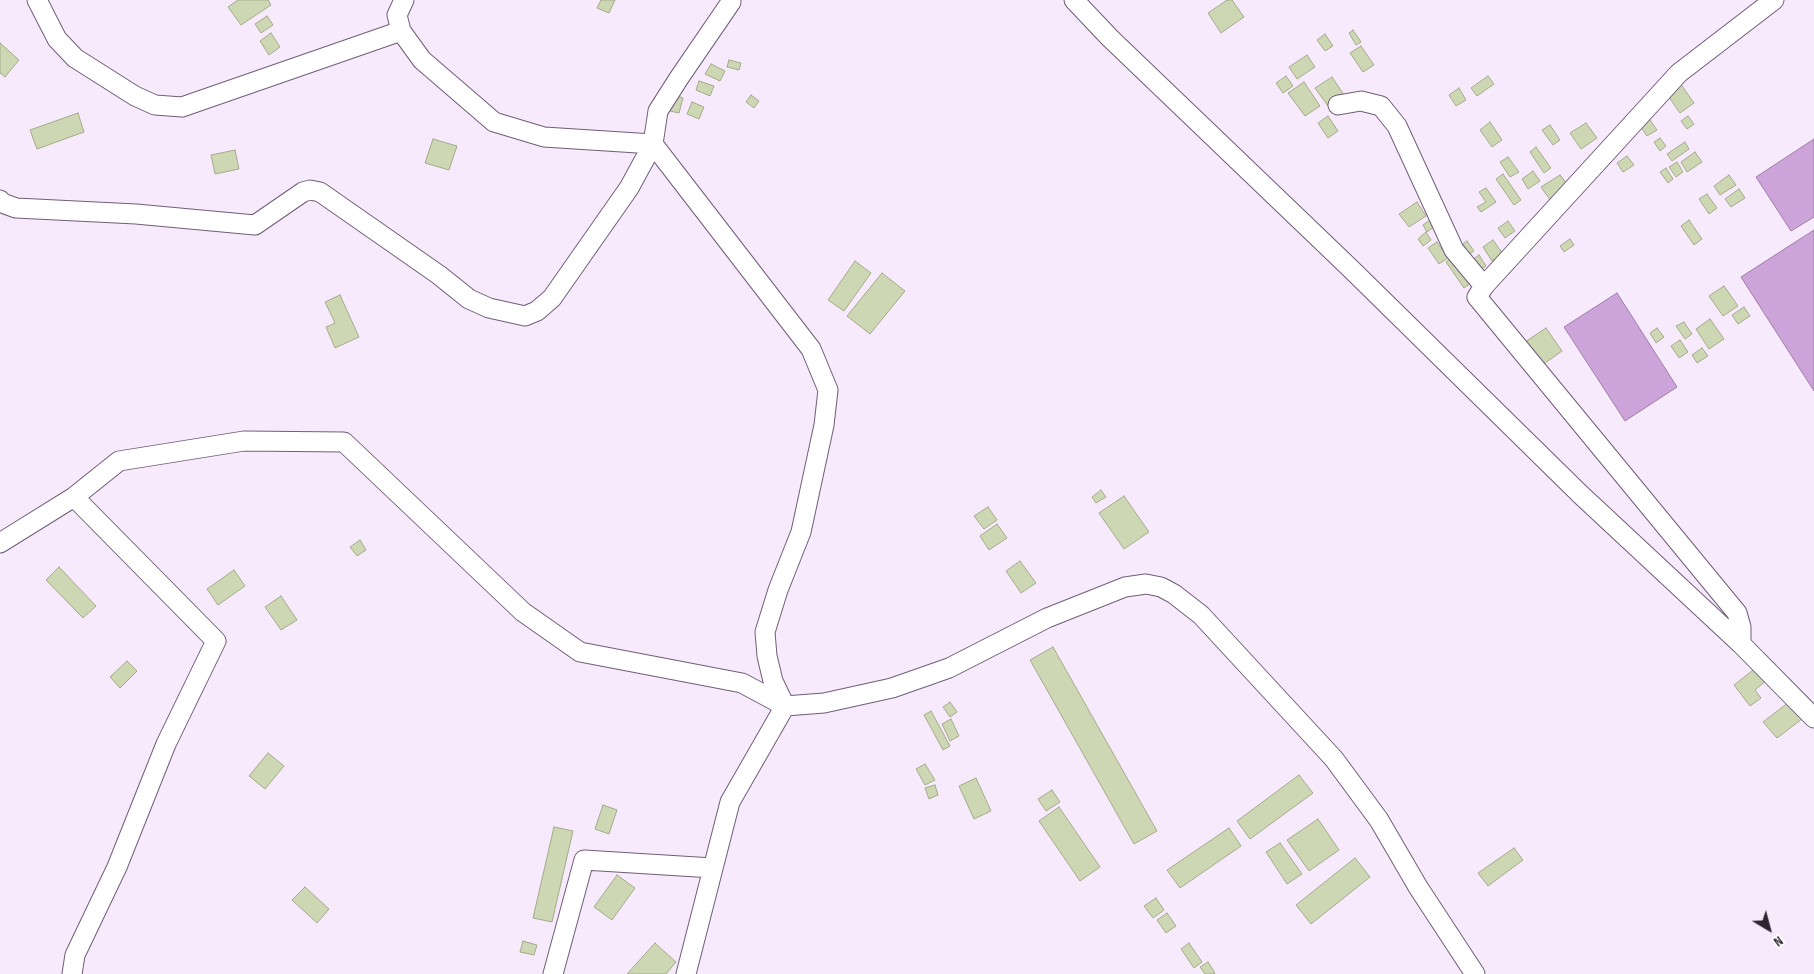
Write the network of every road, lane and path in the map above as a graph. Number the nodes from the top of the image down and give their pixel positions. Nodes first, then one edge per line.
1 (37, 0) edge
2 (404, 0) edge
3 (731, 0) edge
4 (1074, 0) edge
5 (1774, 0) edge
6 (401, 31) junction
7 (1338, 105) dead end
8 (653, 144) junction
9 (0, 200) edge
10 (1484, 286) junction
11 (74, 497) junction
12 (0, 542) edge
13 (1740, 644) junction
14 (784, 706) junction
15 (1814, 718) edge
16 (713, 868) junction
17 (72, 974) edge
18 (553, 974) edge
19 (686, 974) edge
20 (1475, 974) edge

1 - 6 street
2 - 6 street
3 - 8 street
4 - 13 street
5 - 10 street
6 - 8 street
7 - 10 street
8 - 9 street
8 - 14 street
10 - 13 street
11 - 12 street
11 - 14 street
11 - 17 street
13 - 15 street
14 - 16 street
14 - 20 street
16 - 18 street
16 - 19 street

